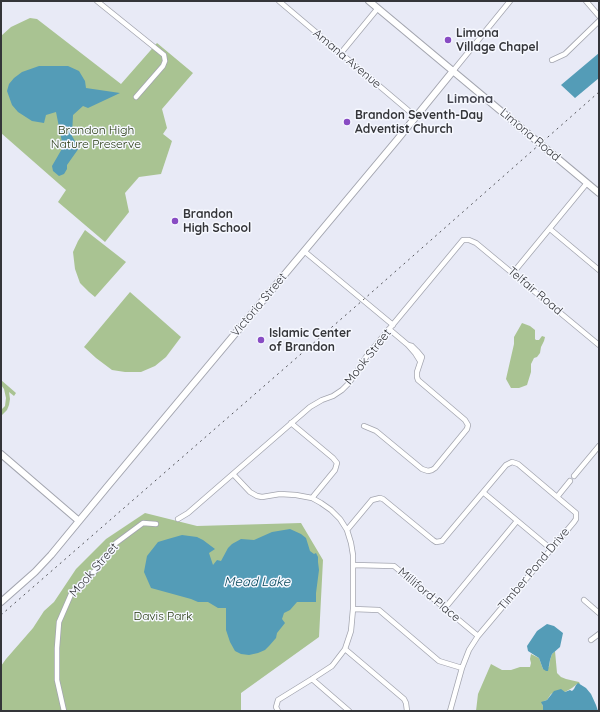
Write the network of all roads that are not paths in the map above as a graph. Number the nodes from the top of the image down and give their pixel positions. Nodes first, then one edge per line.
1 (97, 1) edge
2 (279, 1) edge
3 (369, 1) edge
4 (510, 1) edge
5 (586, 1) edge
6 (378, 8) junction
7 (599, 16) edge
8 (599, 21) edge
9 (341, 53) junction
10 (552, 60) dead end
11 (453, 71) junction
12 (136, 97) dead end
13 (416, 117) junction
14 (587, 183) junction
15 (599, 193) edge
16 (550, 229) junction
17 (469, 240) joint
18 (304, 251) junction
19 (599, 270) edge
20 (513, 273) junction
21 (393, 324) junction
22 (389, 329) junction
23 (599, 345) edge
24 (291, 423) junction
25 (364, 426) dead end
26 (599, 446) edge
27 (1, 454) edge
28 (233, 474) junction
29 (574, 476) dead end
30 (570, 481) dead end
31 (484, 493) junction
32 (557, 497) junction
33 (312, 498) junction
34 (178, 519) dead end
35 (79, 520) junction
36 (517, 521) junction
37 (156, 524) dead end
38 (347, 530) junction
39 (551, 549) junction
40 (353, 565) junction
41 (584, 600) dead end
42 (1, 602) edge
43 (445, 608) junction
44 (353, 609) junction
45 (599, 613) edge
46 (599, 634) edge
47 (478, 636) junction
48 (591, 640) dead end
49 (345, 649) junction
50 (462, 668) junction
51 (312, 679) junction
52 (64, 711) edge
53 (278, 711) edge
54 (349, 711) edge
55 (408, 711) edge
56 (450, 711) edge

1 - 12 street
2 - 9 street, Amana Avenue
3 - 6 street, Limona Road
4 - 11 street, Victoria Street
5 - 7 street
6 - 9 street
6 - 11 street, Limona Road
8 - 10 street
9 - 13 street, Amana Avenue
11 - 13 street, Victoria Street
11 - 14 street, Limona Road
13 - 18 street, Victoria Street
14 - 15 street, Limona Road
14 - 16 street
16 - 19 street
16 - 20 street
17 - 20 street, Telfair Road
17 - 21 street, Mook Street
18 - 21 street
18 - 35 street, Victoria Street
20 - 23 street, Telfair Road
21 - 22 street, Mook Street
22 - 24 street, Mook Street
22 - 25 street
24 - 28 street, Mook Street
24 - 33 street
26 - 29 street
27 - 35 street
28 - 33 street
28 - 34 street, Mook Street
30 - 32 street
31 - 32 street, Timber Pond Drive
31 - 36 street
31 - 38 street, Timber Pond Drive
32 - 39 street, Timber Pond Drive
33 - 38 street
35 - 42 street, Victoria Street
36 - 39 street
36 - 43 street
37 - 52 street, Mook Street
38 - 40 street
39 - 47 street, Timber Pond Drive
40 - 43 street, Milliford Place
40 - 44 street
41 - 45 street
43 - 47 street, Milliford Place
44 - 49 street
44 - 50 street
46 - 48 street
47 - 50 street, Timber Pond Drive
49 - 51 street
49 - 55 street
50 - 56 street, Timber Pond Drive
51 - 53 street
51 - 54 street

